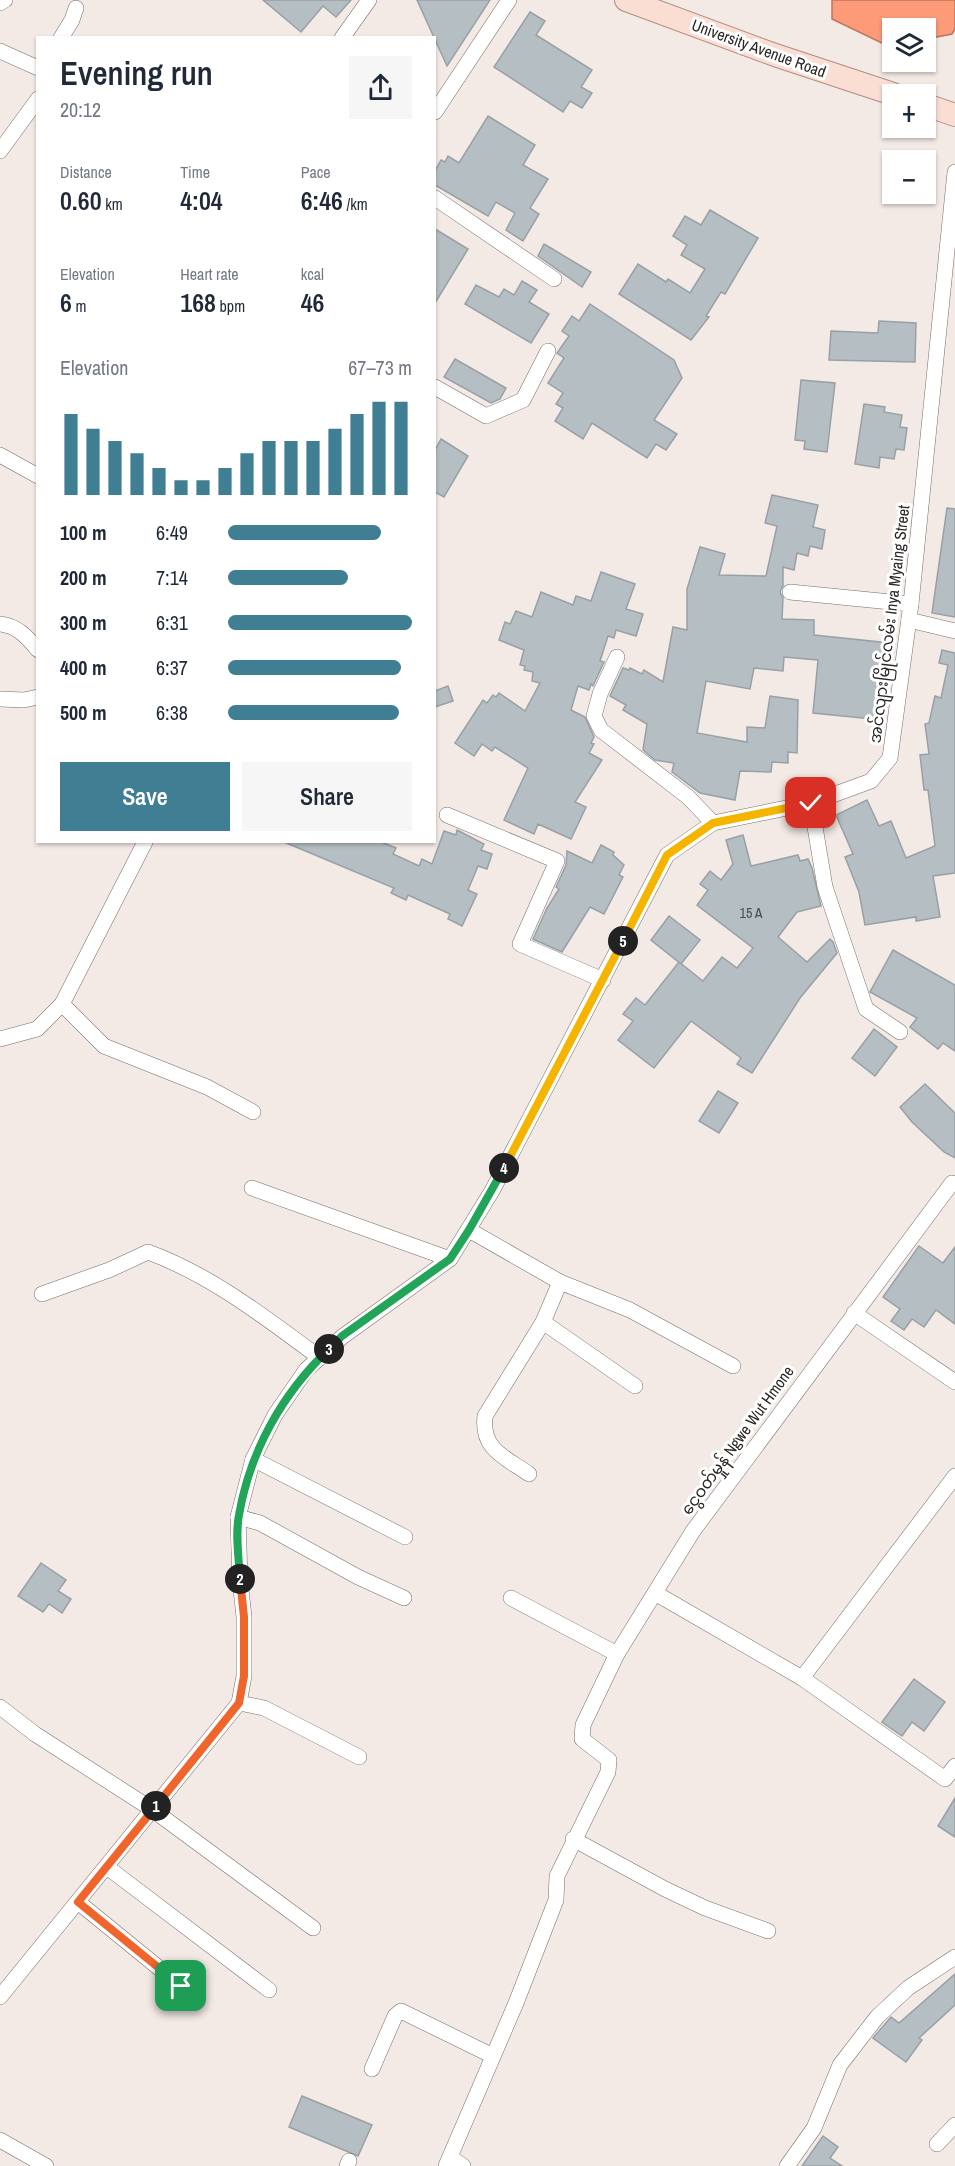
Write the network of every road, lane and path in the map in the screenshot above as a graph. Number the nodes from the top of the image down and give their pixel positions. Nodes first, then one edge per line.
1 (5, 0) edge
2 (369, 0) edge
3 (509, 0) edge
4 (626, 0) edge
5 (0, 3) edge
6 (76, 8) dead end
7 (62, 36) edge
8 (343, 36) edge
9 (0, 51) edge
10 (36, 67) edge
11 (882, 90) edge
12 (36, 102) edge
13 (936, 108) edge
14 (436, 110) edge
15 (955, 115) edge
16 (0, 151) edge
17 (955, 172) edge
18 (436, 199) edge
19 (554, 279) dead end
20 (548, 351) dead end
21 (436, 388) edge
22 (0, 455) edge
23 (36, 475) edge
24 (790, 592) dead end
25 (911, 604) junction
26 (909, 620) junction
27 (0, 624) edge
28 (955, 631) edge
29 (36, 648) edge
30 (618, 657) dead end
31 (36, 697) edge
32 (0, 699) edge
33 (811, 803) junction
34 (447, 814) dead end
35 (713, 823) junction
36 (144, 843) edge
37 (603, 980) junction
38 (62, 1004) junction
39 (900, 1032) dead end
40 (0, 1040) edge
41 (254, 1112) dead end
42 (952, 1183) dead end
43 (252, 1188) dead end
44 (469, 1230) junction
45 (450, 1259) junction
46 (560, 1282) junction
47 (42, 1294) dead end
48 (854, 1313) junction
49 (543, 1322) junction
50 (320, 1358) junction
51 (733, 1366) dead end
52 (955, 1382) edge
53 (635, 1386) dead end
54 (253, 1459) junction
55 (529, 1474) dead end
56 (955, 1476) edge
57 (238, 1517) junction
58 (405, 1537) dead end
59 (655, 1593) junction
60 (404, 1598) dead end
61 (511, 1598) dead end
62 (617, 1654) junction
63 (802, 1678) junction
64 (239, 1703) junction
65 (0, 1707) edge
66 (359, 1757) dead end
67 (955, 1766) edge
68 (153, 1810) junction
69 (573, 1839) junction
70 (107, 1867) junction
71 (78, 1902) junction
72 (314, 1928) dead end
73 (768, 1931) dead end
74 (955, 1957) edge
75 (181, 1986) dead end
76 (269, 1990) dead end
77 (0, 1997) edge
78 (493, 2056) junction
79 (372, 2069) dead end
80 (955, 2125) edge
81 (0, 2140) edge
82 (937, 2144) dead end
83 (448, 2161) edge
84 (46, 2166) edge
85 (463, 2166) edge
86 (787, 2166) edge

1 - 5 street
2 - 8 street
3 - 14 street
4 - 11 main road, University Avenue Road
6 - 7 street
9 - 10 street
12 - 16 street
13 - 15 main road
17 - 25 street, အင်လျားမြိုင်လမ်း Inya Myaing Street
18 - 19 street
20 - 21 street
22 - 23 street
24 - 25 street
25 - 26 street, အင်လျားမြိုင်လမ်း Inya Myaing Street
26 - 28 street
26 - 33 street, အင်လျားမြိုင်လမ်း Inya Myaing Street
27 - 29 street
30 - 35 street
31 - 32 street
33 - 35 street, အင်လျားမြိုင်လမ်း Inya Myaing Street
33 - 39 street
34 - 37 street
35 - 37 street, အင်လျားမြိုင်လမ်း Inya Myaing Street
36 - 38 street
37 - 44 street, အင်လျားမြိုင်လမ်း Inya Myaing Street
38 - 40 street
38 - 41 street
42 - 48 street, ငွေဝတ်မှုန် Ngwe Wut Hmone
43 - 45 street
44 - 45 street, အင်လျားမြိုင်လမ်း Inya Myaing Street
44 - 46 street
45 - 50 street, အင်လျားမြိုင်လမ်း Inya Myaing Street
46 - 49 street
46 - 51 street
47 - 50 street
48 - 52 street
48 - 59 street, ငွေဝတ်မှုန် Ngwe Wut Hmone
49 - 53 street
49 - 55 street
50 - 54 street, အင်လျားမြိုင်လမ်း Inya Myaing Street
54 - 57 street, အင်လျားမြိုင်လမ်း Inya Myaing Street
54 - 58 street
56 - 63 street
57 - 60 street
57 - 64 street, အင်လျားမြိုင်လမ်း Inya Myaing Street
59 - 62 street, ငွေဝတ်မှုန် Ngwe Wut Hmone
59 - 63 street
61 - 62 street
62 - 69 street, ငွေဝတ်မှုန် Ngwe Wut Hmone
63 - 67 street
64 - 66 street
64 - 68 street, အင်လျားမြိုင်လမ်း Inya Myaing Street
65 - 68 street
68 - 70 street, အင်လျားမြိုင်လမ်း Inya Myaing Street
68 - 72 street
69 - 73 street
69 - 78 street
70 - 71 street, အင်လျားမြိုင်လမ်း Inya Myaing Street
70 - 76 street
71 - 75 street
71 - 77 street, အင်လျားမြိုင်လမ်း Inya Myaing Street
74 - 86 street
78 - 79 street
78 - 83 street
80 - 82 street
81 - 84 street
83 - 85 street

